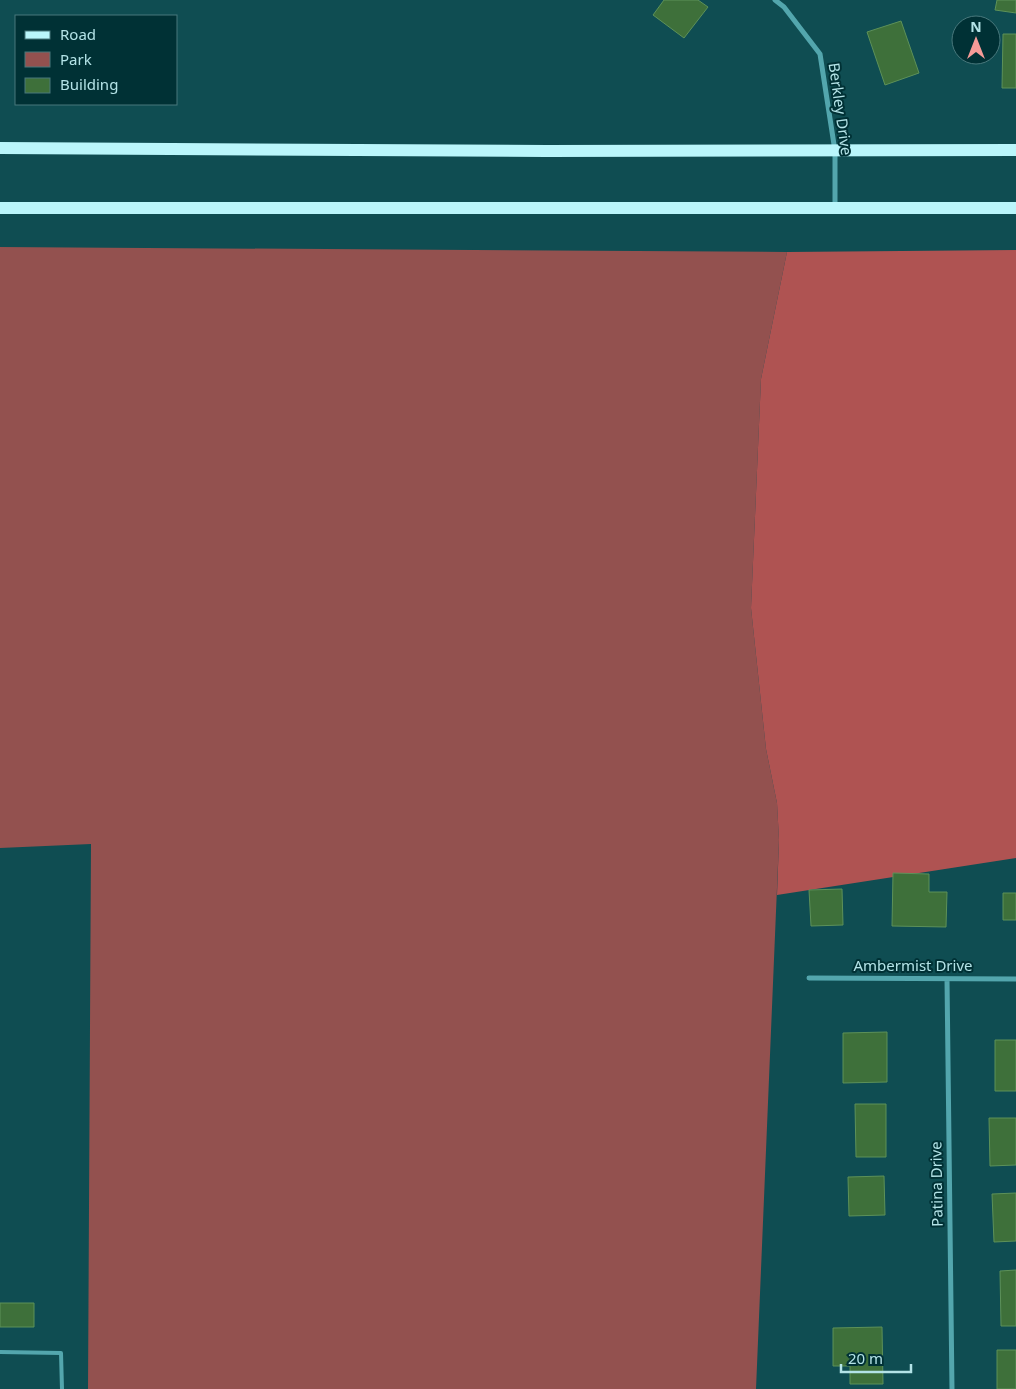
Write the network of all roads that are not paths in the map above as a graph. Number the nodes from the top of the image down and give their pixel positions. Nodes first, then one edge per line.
1 (775, 0) edge
2 (0, 148) edge
3 (1016, 150) edge
4 (835, 151) junction
5 (0, 208) edge
6 (835, 208) junction
7 (1016, 208) edge
8 (809, 978) dead end
9 (947, 979) junction
10 (1016, 979) edge
11 (0, 1352) edge
12 (62, 1389) edge
13 (952, 1389) edge

1 - 4 street, Berkley Drive
2 - 4 main road
3 - 4 main road
4 - 6 street, Berkley Drive
5 - 6 main road
6 - 7 main road
8 - 9 street, Ambermist Drive
9 - 10 street, Ambermist Drive
9 - 13 street, Patina Drive
11 - 12 lane

